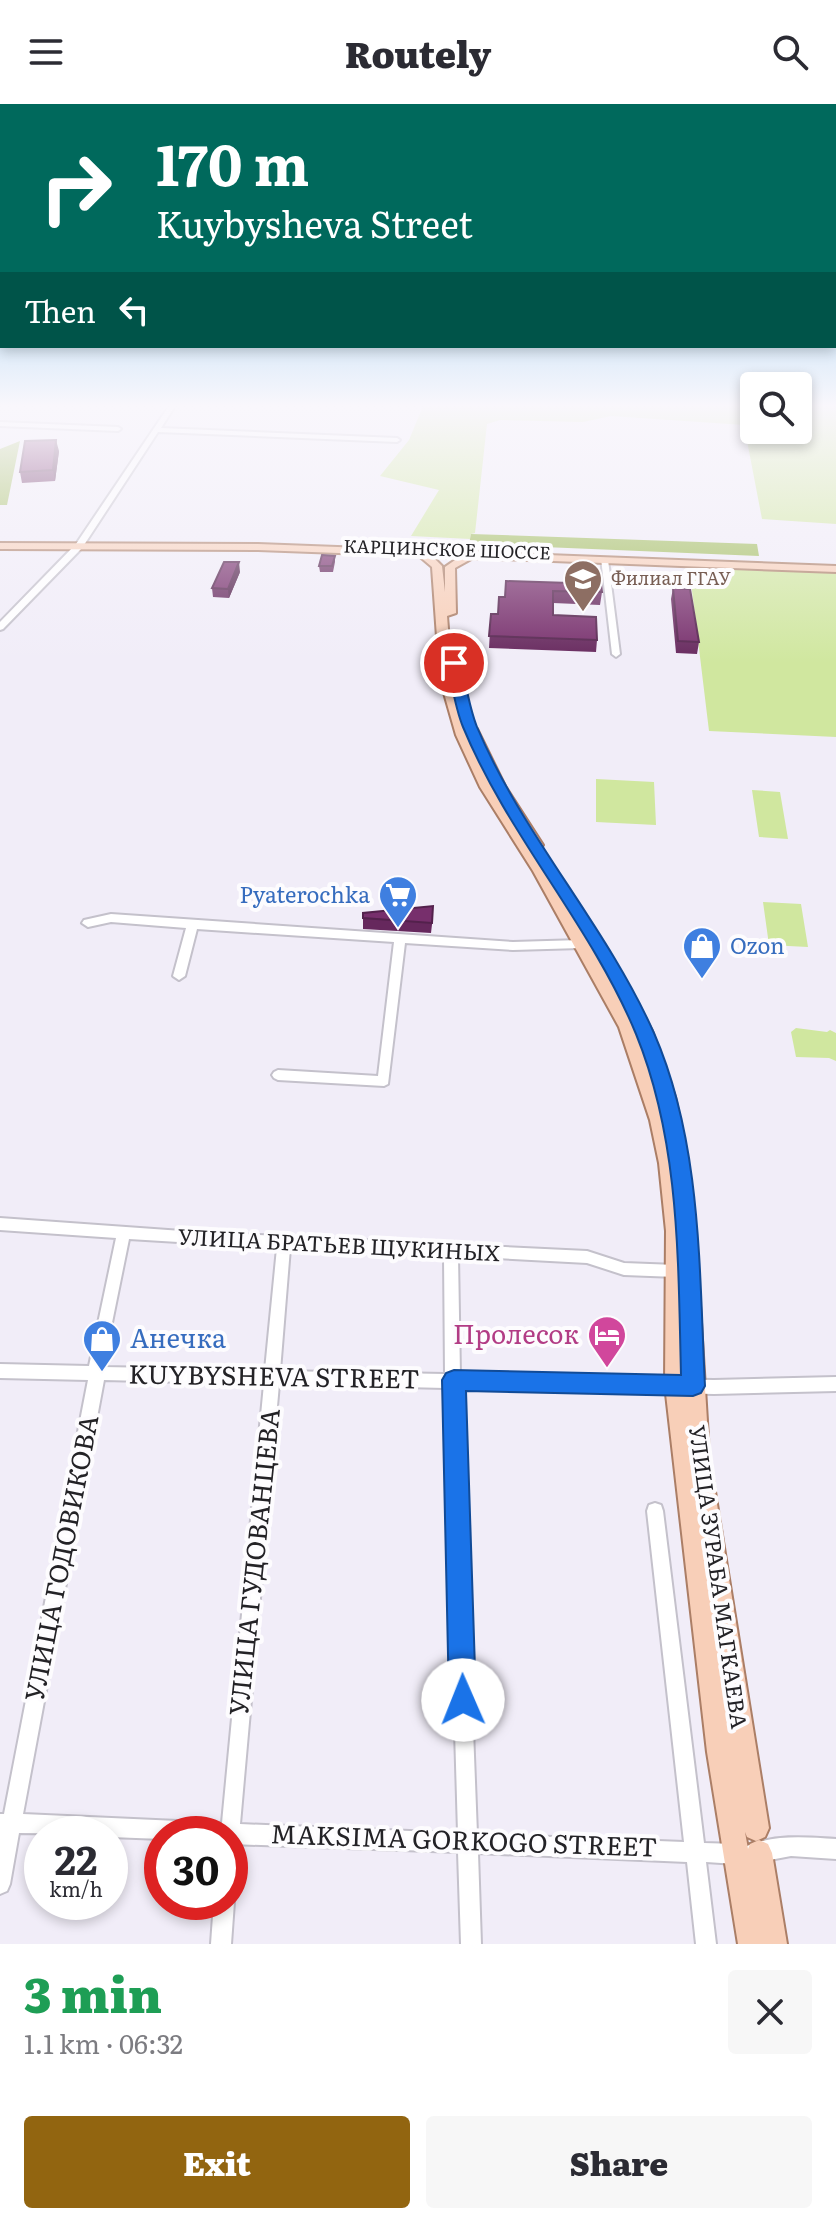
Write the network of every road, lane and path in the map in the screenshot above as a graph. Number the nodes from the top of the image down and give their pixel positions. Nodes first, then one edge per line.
1 (114, 492) edge
2 (80, 543) junction
3 (0, 546) edge
4 (467, 553) junction
5 (445, 557) junction
6 (604, 560) junction
7 (836, 566) edge
8 (0, 627) edge
9 (616, 654) dead end
10 (492, 786) junction
11 (88, 923) dead end
12 (192, 925) junction
13 (400, 939) junction
14 (581, 944) junction
15 (179, 976) dead end
16 (278, 1075) dead end
17 (0, 1224) edge
18 (124, 1232) junction
19 (284, 1242) junction
20 (451, 1252) junction
21 (676, 1271) junction
22 (0, 1371) edge
23 (98, 1373) junction
24 (272, 1379) junction
25 (454, 1380) junction
26 (836, 1384) edge
27 (684, 1385) junction
28 (655, 1511) dead end
29 (232, 1816) edge
30 (5, 1824) edge
31 (144, 1830) edge
32 (248, 1834) edge
33 (466, 1844) junction
34 (750, 1845) junction
35 (836, 1849) edge
36 (696, 1851) junction
37 (0, 1884) edge
38 (223, 1920) edge
39 (221, 1944) edge
40 (471, 1944) edge
41 (706, 1944) edge
42 (751, 1944) edge
43 (774, 1944) edge

1 - 2 street
2 - 3 main road, КАРЦИНСКОЕ ШОССЕ
2 - 5 main road, КАРЦИНСКОЕ ШОССЕ
2 - 5 main road, КАРЦИНСКОЕ ШОССЕ
2 - 8 street
4 - 5 main road
4 - 6 main road, КАРЦИНСКОЕ ШОССЕ
4 - 7 main road, КАРЦИНСКОЕ ШОССЕ
5 - 10 main road, УЛИЦА ЗУРАБА МАГКАЕВА
6 - 7 main road, КАРЦИНСКОЕ ШОССЕ
6 - 9 street
10 - 14 main road, УЛИЦА ЗУРАБА МАГКАЕВА
10 - 27 main road, УЛИЦА ЗУРАБА МАГКАЕВА
11 - 12 street
12 - 13 street
12 - 15 street
13 - 14 street
13 - 16 street
14 - 21 main road, УЛИЦА ЗУРАБА МАГКАЕВА
17 - 18 street, УЛИЦА БРАТЬЕВ ЩУКИНЫХ
18 - 19 street, УЛИЦА БРАТЬЕВ ЩУКИНЫХ
18 - 23 street, УЛИЦА ГОДОВИКОВА
19 - 20 street, УЛИЦА БРАТЬЕВ ЩУКИНЫХ
19 - 24 street, УЛИЦА ГУДОВАНЦЕВА
20 - 21 street, УЛИЦА БРАТЬЕВ ЩУКИНЫХ
20 - 25 street
21 - 27 main road, УЛИЦА ЗУРАБА МАГКАЕВА
22 - 23 street, KUYBYSHEVA STREET
23 - 24 street, KUYBYSHEVA STREET
23 - 30 street, УЛИЦА ГОДОВИКОВА
24 - 25 street, KUYBYSHEVA STREET
24 - 29 street, УЛИЦА ГУДОВАНЦЕВА
25 - 27 street, KUYBYSHEVA STREET
25 - 33 street
26 - 27 street, KUYBYSHEVA STREET
27 - 34 main road, УЛИЦА ЗУРАБА МАГКАЕВА
27 - 34 main road, УЛИЦА ЗУРАБА МАГКАЕВА
28 - 36 street
30 - 31 street, MAKSIMA GORKOGO STREET
30 - 37 street, УЛИЦА ГОДОВИКОВА
32 - 33 street, MAKSIMA GORKOGO STREET
33 - 36 street, MAKSIMA GORKOGO STREET
33 - 40 street
34 - 35 street, MAKSIMA GORKOGO STREET
34 - 36 street, MAKSIMA GORKOGO STREET
34 - 42 main road, УЛИЦА ЗУРАБА МАГКАЕВА
34 - 43 main road, УЛИЦА ЗУРАБА МАГКАЕВА
36 - 41 street
38 - 39 street

